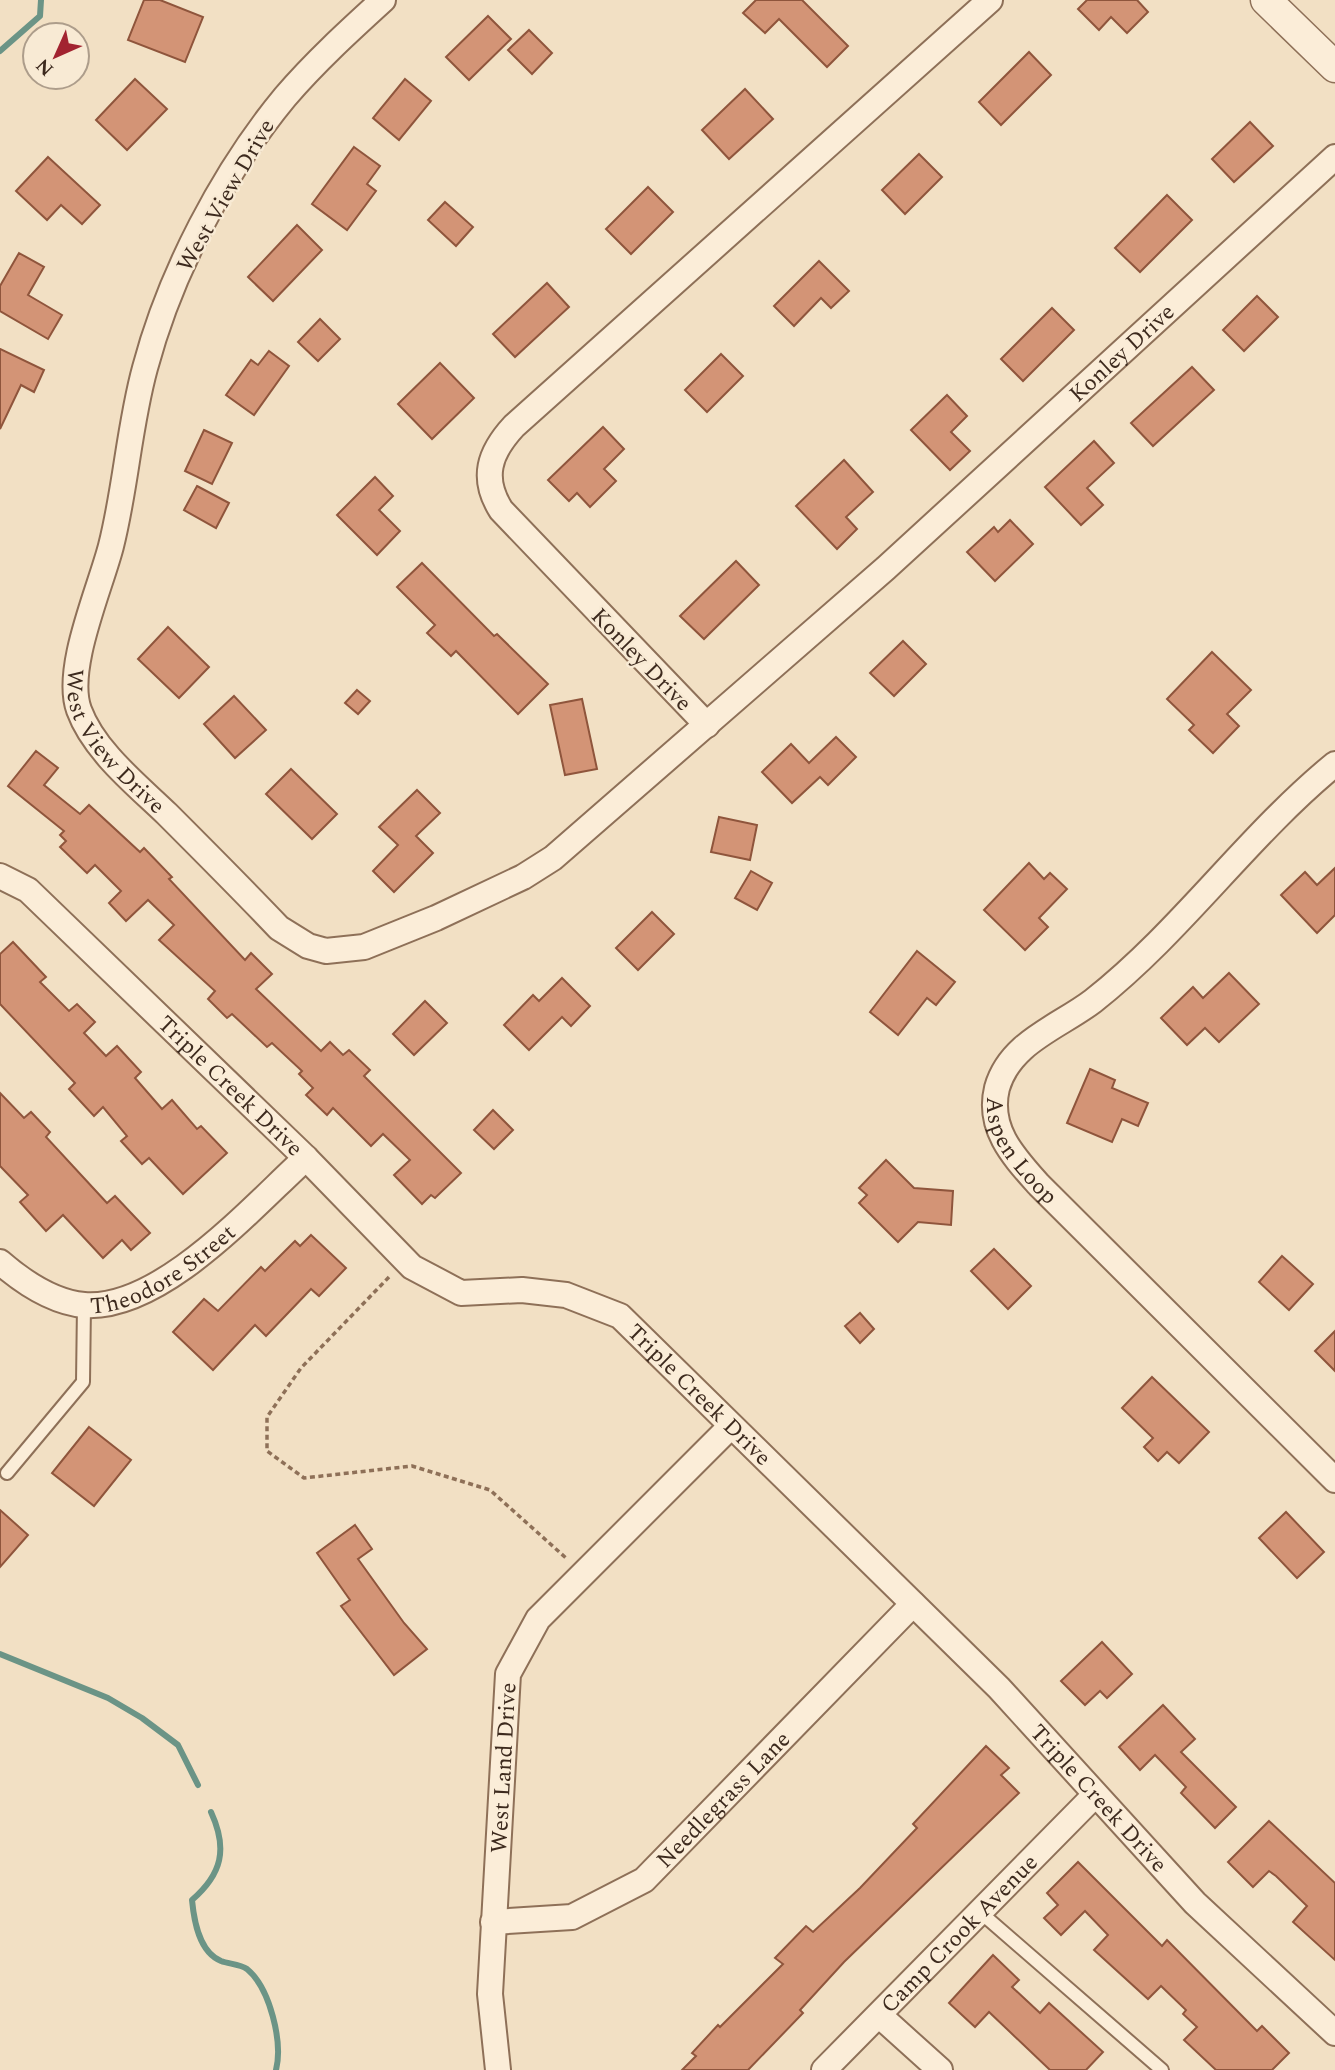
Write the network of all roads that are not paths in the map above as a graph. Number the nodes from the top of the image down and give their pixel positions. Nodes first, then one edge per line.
1 (383, 0) edge
2 (990, 0) edge
3 (1266, 0) edge
4 (1335, 67) edge
5 (1335, 157) edge
6 (707, 725) junction
7 (1335, 764) edge
8 (0, 876) edge
9 (306, 1158) junction
10 (0, 1262) edge
11 (84, 1305) junction
12 (730, 1427) junction
13 (7, 1473) dead end
14 (1335, 1480) edge
15 (913, 1604) junction
16 (1095, 1795) junction
17 (980, 1912) junction
18 (493, 1922) junction
19 (880, 2016) junction
20 (1335, 2033) edge
21 (498, 2070) edge
22 (824, 2070) edge
23 (940, 2070) edge
24 (1162, 2070) edge

1 - 6 street, West View Drive
2 - 6 street, Konley Drive
3 - 4 street
5 - 6 street, Konley Drive
7 - 14 street, Aspen Loop
8 - 9 street, Triple Creek Drive
9 - 11 street, Theodore Street
9 - 12 street, Triple Creek Drive
10 - 11 street, Theodore Street
11 - 13 lane
12 - 15 street, Triple Creek Drive
12 - 18 street, West Land Drive
15 - 16 street, Triple Creek Drive
15 - 18 street, Needlegrass Lane
16 - 17 street, Camp Crook Avenue
16 - 20 street, Triple Creek Drive
17 - 19 street, Camp Crook Avenue
17 - 24 lane
18 - 21 street, West Land Drive
19 - 22 street, Camp Crook Avenue
19 - 23 street

